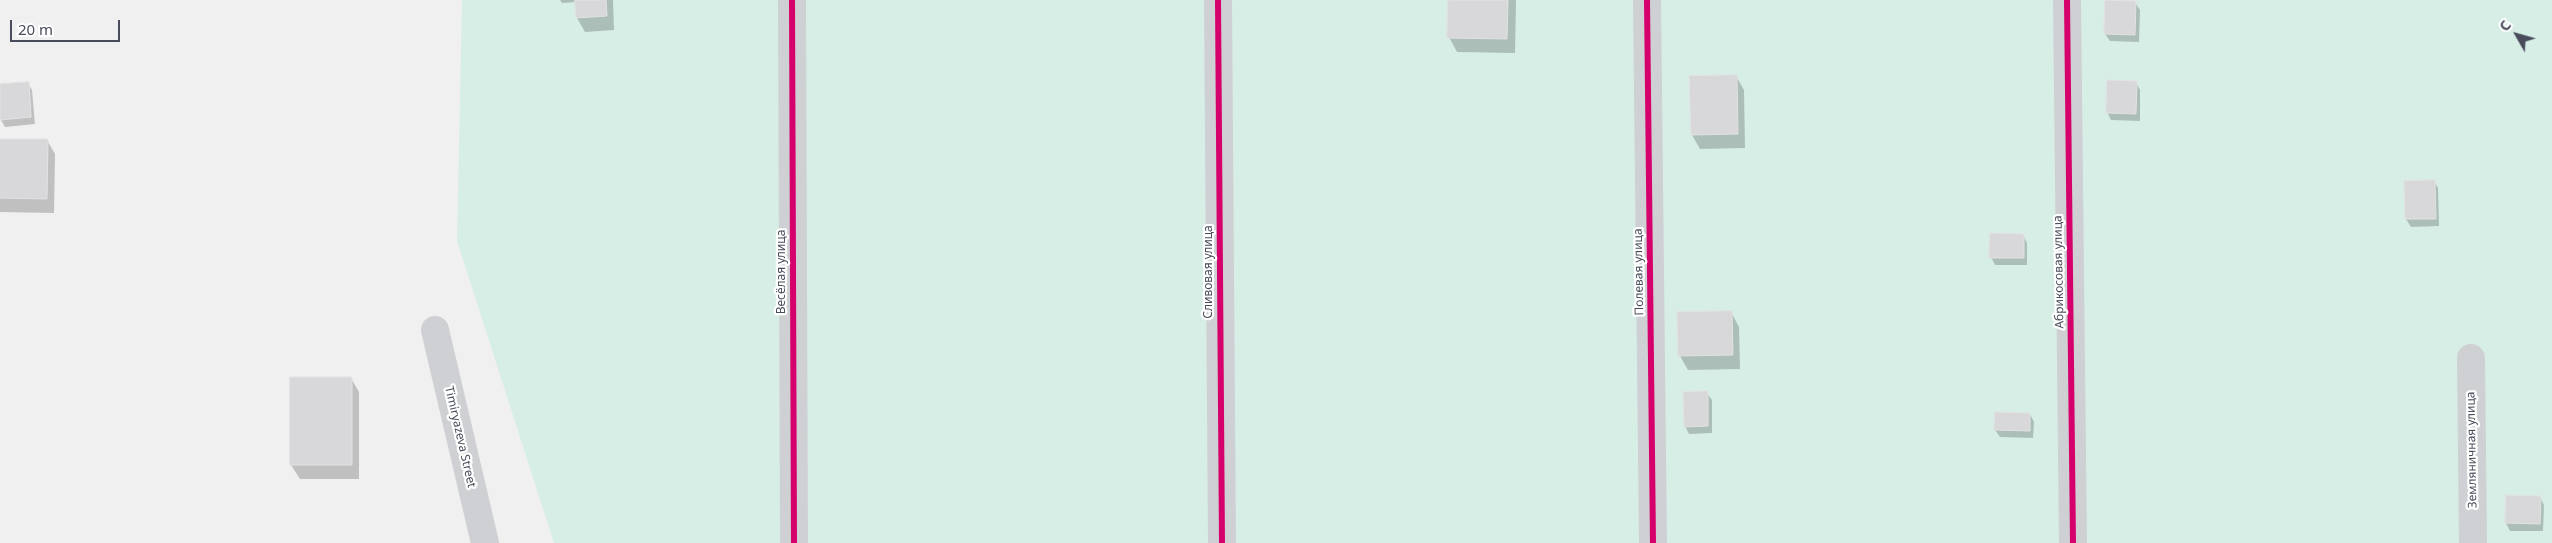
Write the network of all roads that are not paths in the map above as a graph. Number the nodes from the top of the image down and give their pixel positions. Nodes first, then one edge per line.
1 (792, 0) edge
2 (1218, 0) edge
3 (1648, 0) edge
4 (2067, 0) edge
5 (435, 330) dead end
6 (2471, 358) dead end
7 (485, 543) edge
8 (794, 543) edge
9 (1222, 543) edge
10 (1653, 543) edge
11 (2073, 543) edge
12 (2473, 543) edge

1 - 8 street, Весёлая улица
2 - 9 street, Сливовая улица
3 - 10 street, Полевая улица
4 - 11 street, Абрикосовая улица
5 - 7 street, Timiryazeva Street
6 - 12 street, Земляничная улица

